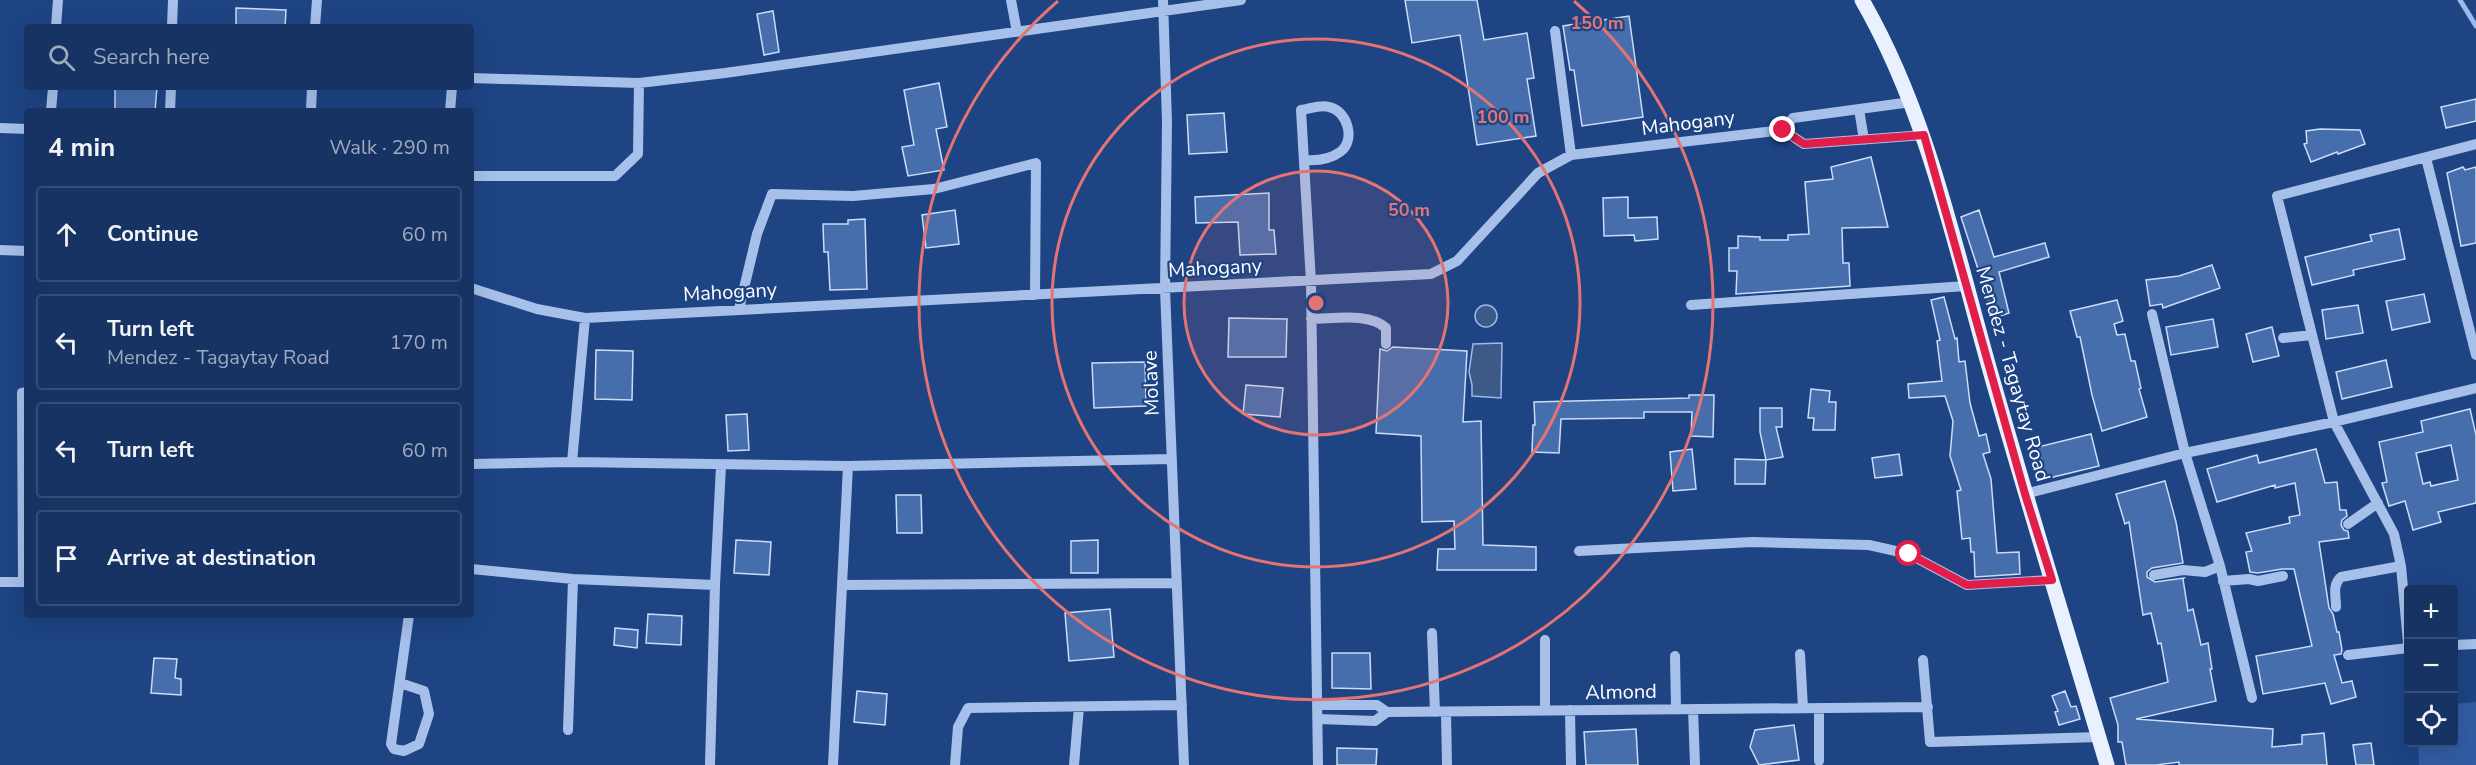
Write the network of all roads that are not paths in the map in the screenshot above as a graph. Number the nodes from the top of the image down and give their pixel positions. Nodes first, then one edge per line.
1 (58, 0) edge
2 (173, 0) edge
3 (317, 0) edge
4 (1011, 0) edge
5 (1163, 0) edge
6 (1241, 0) edge
7 (1862, 0) edge
8 (1165, 12) junction
9 (56, 24) edge
10 (172, 24) edge
11 (315, 24) edge
12 (1555, 31) dead end
13 (1017, 32) junction
14 (474, 78) edge
15 (639, 83) junction
16 (53, 90) edge
17 (171, 90) edge
18 (312, 90) edge
19 (452, 90) edge
20 (1911, 102) junction
21 (51, 108) edge
22 (170, 108) edge
23 (311, 108) edge
24 (450, 108) edge
25 (1859, 109) junction
26 (0, 128) edge
27 (24, 129) edge
28 (1783, 130) junction
29 (1924, 135) junction
30 (1864, 140) junction
31 (2476, 144) edge
32 (1571, 154) junction
33 (2426, 158) junction
34 (1304, 160) junction
35 (474, 176) edge
36 (0, 250) edge
37 (24, 251) edge
38 (1311, 282) junction
39 (1966, 286) junction
40 (474, 289) edge
41 (1165, 289) junction
42 (1035, 295) junction
43 (1691, 305) dead end
44 (739, 309) junction
45 (2152, 314) dead end
46 (585, 318) junction
47 (1311, 319) junction
48 (2312, 335) junction
49 (2283, 338) dead end
50 (1386, 344) dead end
51 (2476, 355) edge
52 (2476, 388) edge
53 (24, 393) edge
54 (2334, 422) junction
55 (2185, 453) junction
56 (1172, 459) junction
57 (572, 462) junction
58 (474, 464) edge
59 (848, 465) junction
60 (721, 466) junction
61 (2025, 494) junction
62 (2378, 503) junction
63 (24, 519) edge
64 (2348, 524) dead end
65 (1580, 551) dead end
66 (2220, 566) junction
67 (2401, 566) junction
68 (474, 569) edge
69 (2154, 575) dead end
70 (2283, 576) dead end
71 (573, 579) junction
72 (2052, 580) junction
73 (2223, 581) junction
74 (0, 582) edge
75 (24, 582) edge
76 (1177, 583) junction
77 (715, 585) junction
78 (843, 585) junction
79 (2336, 607) dead end
80 (409, 618) edge
81 (1432, 633) dead end
82 (2409, 639) edge
83 (1545, 640) dead end
84 (2476, 644) edge
85 (2458, 645) edge
86 (2404, 649) edge
87 (1800, 654) dead end
88 (2348, 655) dead end
89 (1675, 656) dead end
90 (1923, 660) dead end
91 (400, 683) junction
92 (2252, 698) dead end
93 (1182, 705) junction
94 (1317, 705) junction
95 (1079, 707) junction
96 (1928, 707) junction
97 (1803, 708) junction
98 (1819, 708) junction
99 (1676, 709) junction
100 (1693, 709) junction
101 (1570, 710) junction
102 (1545, 711) junction
103 (1387, 712) junction
104 (1440, 712) junction
105 (1318, 720) junction
106 (568, 730) dead end
107 (2099, 737) junction
108 (1819, 761) dead end
109 (710, 765) edge
110 (833, 765) edge
111 (955, 765) edge
112 (1074, 765) edge
113 (1184, 765) edge
114 (1318, 765) edge
115 (1446, 765) edge
116 (1571, 765) edge
117 (1695, 765) edge
118 (2107, 765) edge

1 - 9 street
2 - 10 street
3 - 11 street
4 - 13 street
5 - 8 street, Molave
6 - 8 street
7 - 20 main road, Mendez - Tagaytay Road
8 - 13 street
8 - 41 street, Molave
12 - 32 street
13 - 15 street
14 - 15 street
15 - 35 street
16 - 21 street
17 - 22 street
18 - 23 street
19 - 24 street
20 - 25 street, Mahogany
20 - 29 main road, Mendez - Tagaytay Road
25 - 28 street, Mahogany
25 - 30 street
26 - 27 street
28 - 30 street
28 - 32 street, Mahogany
29 - 30 street
29 - 39 main road, Mendez - Tagaytay Road
31 - 33 street
32 - 38 street, Mahogany
33 - 48 street
33 - 51 street
34 - 34 street
34 - 38 street
36 - 37 street
38 - 41 street, Mahogany
38 - 47 street
39 - 43 street
39 - 61 main road, Mendez - Tagaytay Road
40 - 46 street, Mahogany
41 - 42 street, Mahogany
41 - 56 street, Molave
42 - 44 street, Mahogany
42 - 44 street
44 - 46 street, Mahogany
45 - 55 street
46 - 57 street
47 - 50 street
47 - 94 street
48 - 49 street
48 - 54 street
52 - 54 street
53 - 63 street
54 - 55 street
54 - 62 street
55 - 61 street
55 - 66 street
56 - 59 street
56 - 76 street, Molave
57 - 58 street
57 - 60 street
59 - 60 street
59 - 78 street
60 - 77 street
61 - 72 main road, Mendez - Tagaytay Road
62 - 64 street
62 - 67 street
65 - 72 street
66 - 69 street
66 - 73 street
67 - 79 street
67 - 82 street
68 - 71 street
70 - 73 street
71 - 77 street
71 - 106 street
72 - 107 main road, Mendez - Tagaytay Road
73 - 92 street
74 - 75 street
76 - 78 street
76 - 93 street, Molave
77 - 109 street
78 - 110 street
80 - 91 street
81 - 104 street
83 - 102 street
84 - 85 street
86 - 88 street
87 - 97 street
89 - 99 street
90 - 96 street
91 - 91 street
93 - 95 street
93 - 113 street, Molave
94 - 103 street
94 - 105 street
95 - 111 street
95 - 112 street
96 - 98 street, Almond
96 - 107 street
97 - 98 street, Almond
97 - 100 street, Almond
98 - 108 street
99 - 100 street, Almond
99 - 101 street, Almond
100 - 117 street
101 - 102 street, Almond
101 - 116 street
102 - 104 street, Almond
103 - 104 street, Almond
103 - 105 street, Almond
104 - 115 street
105 - 114 street
107 - 118 main road, Mendez - Tagaytay Road

